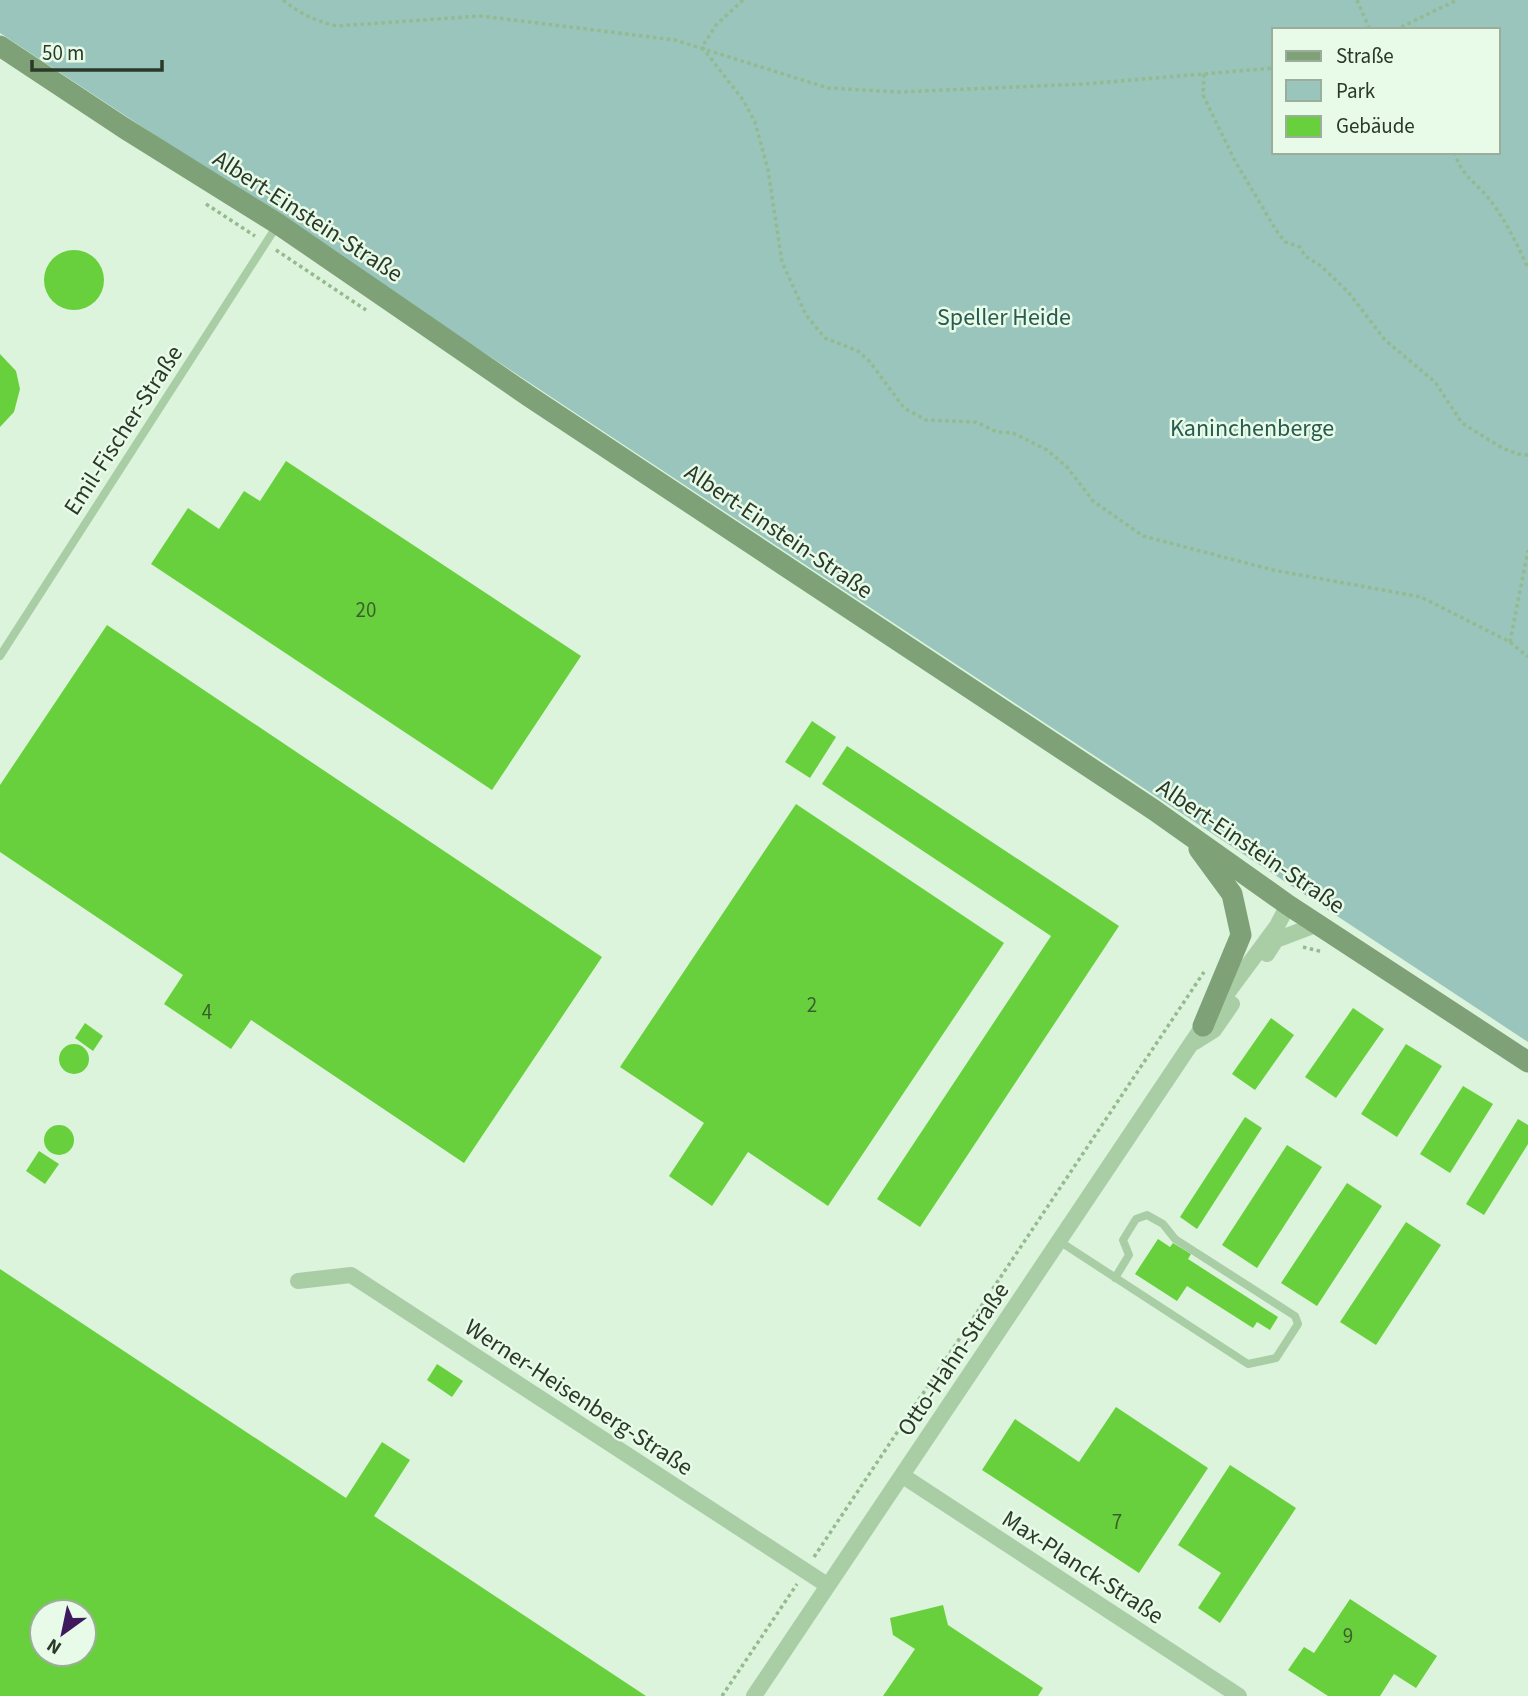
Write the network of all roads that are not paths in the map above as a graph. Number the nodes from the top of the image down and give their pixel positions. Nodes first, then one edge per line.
1 (0, 46) edge
2 (278, 224) junction
3 (0, 656) edge
4 (1187, 834) junction
5 (1288, 905) junction
6 (1318, 924) junction
7 (1203, 1026) junction
8 (1190, 1046) junction
9 (1528, 1062) edge
10 (1059, 1241) junction
11 (1115, 1278) junction
12 (298, 1280) dead end
13 (903, 1476) junction
14 (827, 1585) junction
15 (754, 1696) edge
16 (1239, 1696) edge

1 - 2 main road, Albert-Einstein-Straße
2 - 3 lane, Emil-Fischer-Straße
2 - 4 main road, Albert-Einstein-Straße
4 - 5 main road, Albert-Einstein-Straße
4 - 7 main road
5 - 6 main road, Albert-Einstein-Straße
5 - 7 street, Otto-Hahn-Straße
6 - 8 street, Otto-Hahn-Straße
6 - 9 main road, Albert-Einstein-Straße
7 - 8 street, Otto-Hahn-Straße
8 - 10 street, Otto-Hahn-Straße
10 - 11 lane
10 - 13 street, Otto-Hahn-Straße
11 - 11 lane
12 - 14 street, Werner-Heisenberg-Straße
13 - 14 street, Otto-Hahn-Straße
13 - 16 street, Max-Planck-Straße
14 - 15 street, Otto-Hahn-Straße

